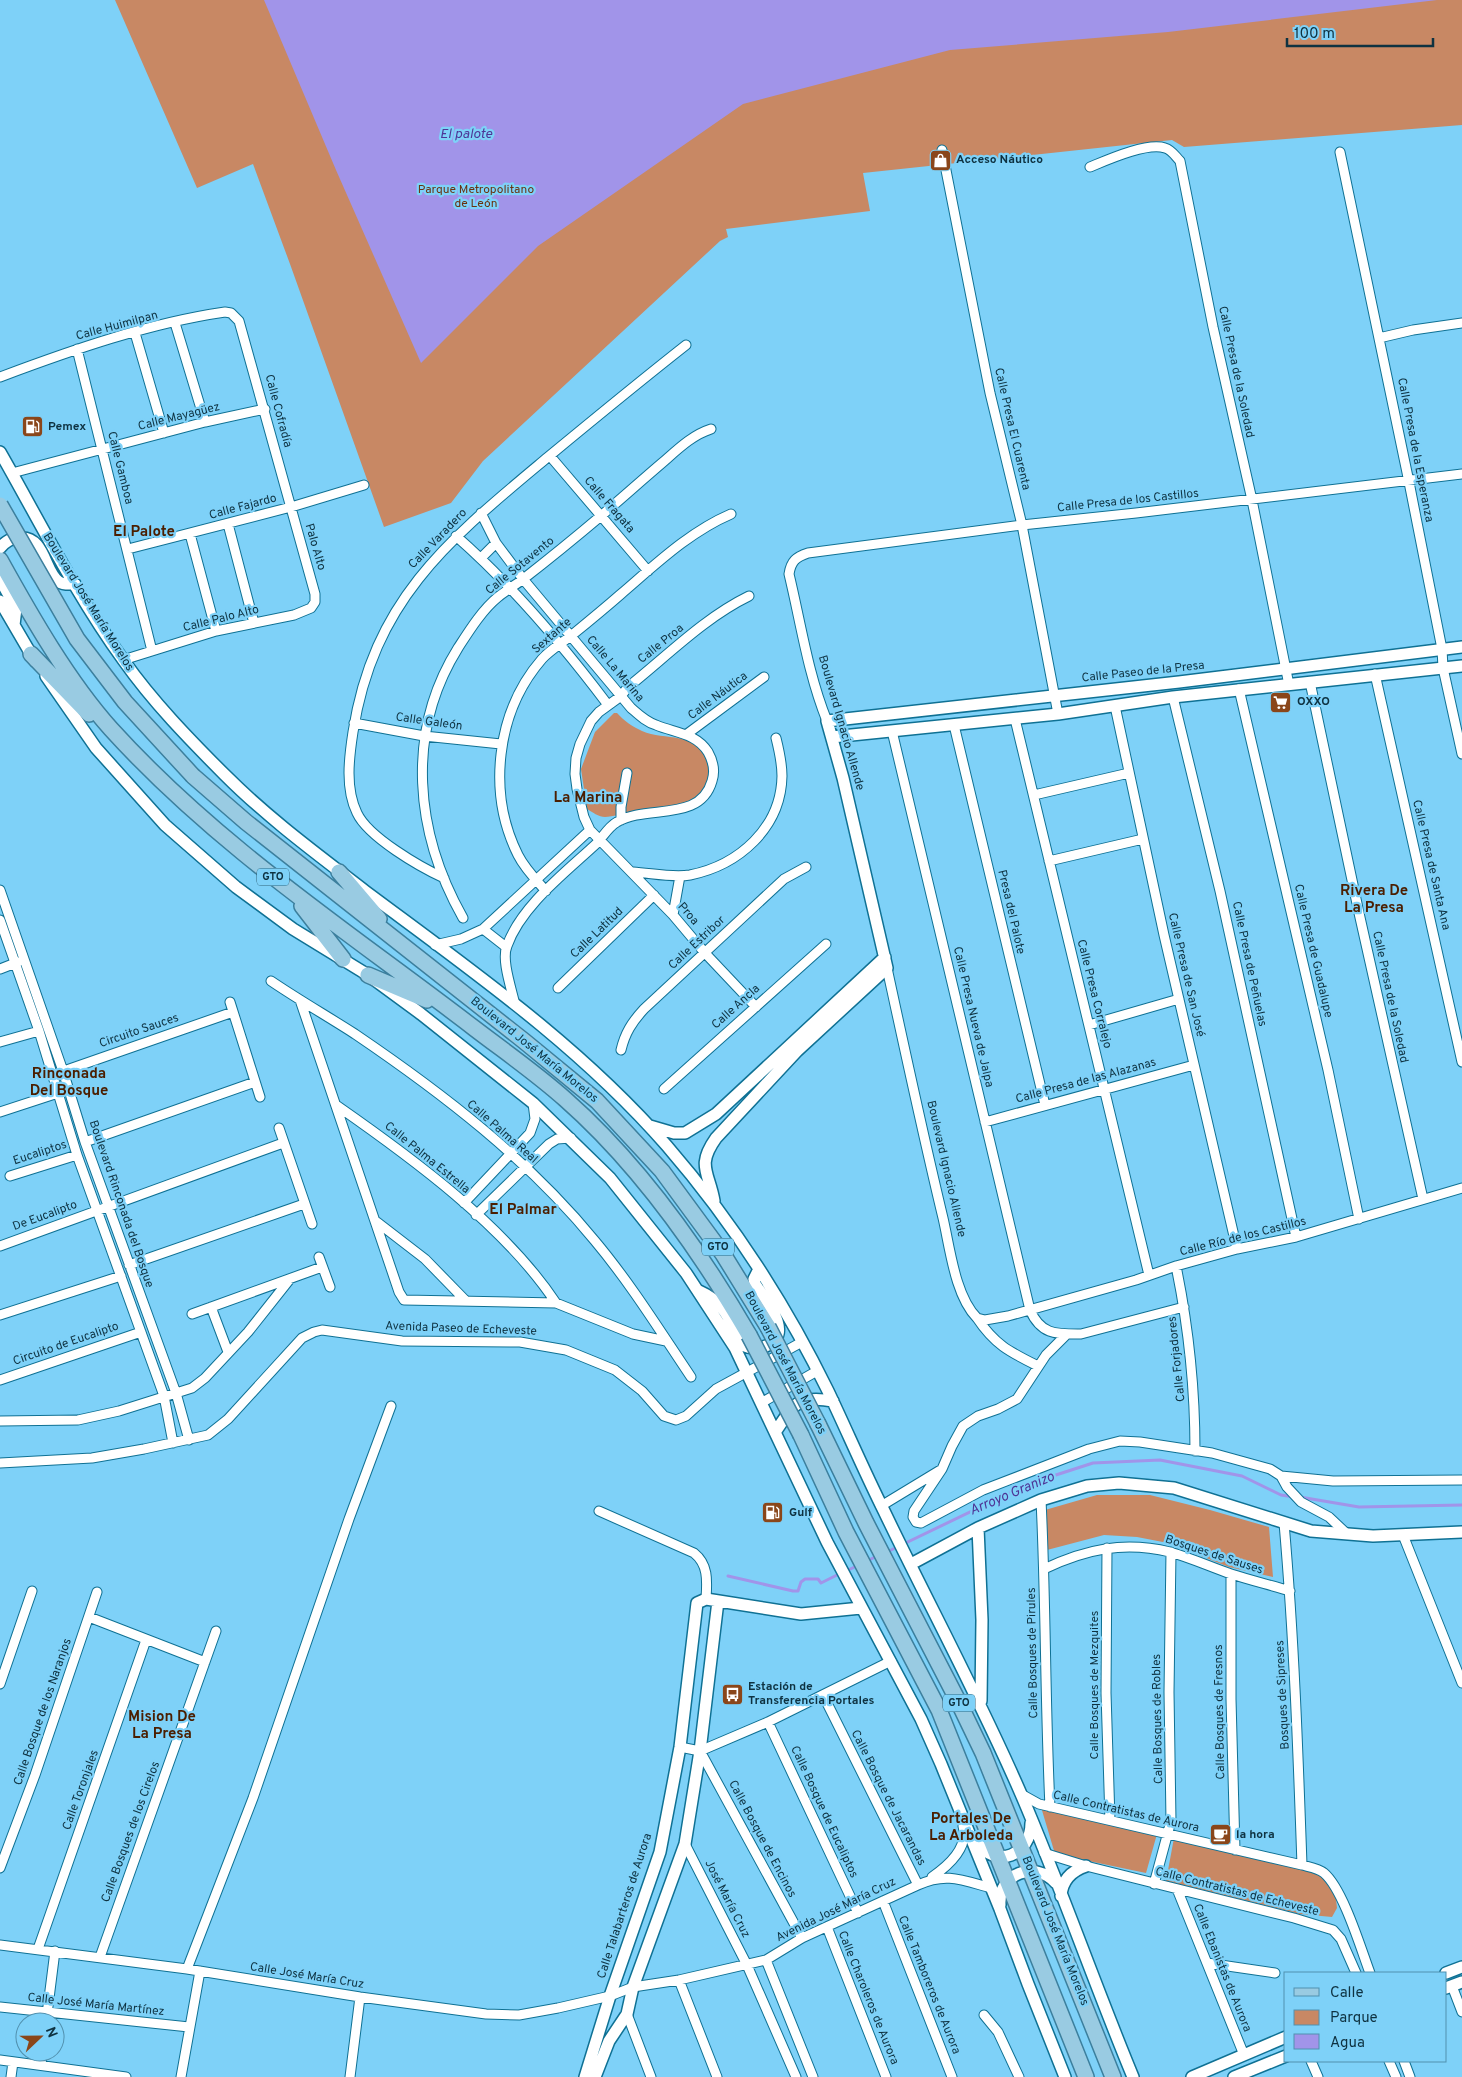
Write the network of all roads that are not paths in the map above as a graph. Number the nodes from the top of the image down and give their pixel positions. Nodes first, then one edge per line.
1 (942, 150) dead end
2 (1340, 152) dead end
3 (1090, 167) dead end
4 (239, 321) joint
5 (175, 323) junction
6 (1462, 323) edge
7 (136, 333) junction
8 (1379, 338) junction
9 (686, 345) dead end
10 (77, 349) junction
11 (0, 377) edge
12 (265, 409) junction
13 (205, 422) junction
14 (711, 429) dead end
15 (164, 433) junction
16 (103, 450) junction
17 (0, 452) edge
18 (550, 456) junction
19 (12, 473) junction
20 (1462, 474) edge
21 (1409, 482) junction
22 (364, 485) dead end
23 (1252, 500) junction
24 (0, 505) edge
25 (290, 508) junction
26 (481, 513) junction
27 (731, 514) dead end
28 (601, 516) junction
29 (228, 524) junction
30 (1022, 525) junction
31 (190, 534) junction
32 (456, 536) junction
33 (496, 543) junction
34 (0, 548) edge
35 (128, 549) junction
36 (482, 557) junction
37 (797, 557) joint
38 (0, 560) edge
39 (648, 571) junction
40 (0, 579) edge
41 (523, 579) junction
42 (75, 584) junction
43 (511, 588) junction
44 (315, 594) joint
45 (749, 596) dead end
46 (0, 601) edge
47 (254, 623) junction
48 (14, 625) junction
49 (216, 631) junction
50 (572, 636) junction
51 (561, 644) junction
52 (1462, 647) edge
53 (1442, 650) junction
54 (152, 651) junction
55 (31, 654) junction
56 (123, 660) junction
57 (1462, 666) edge
58 (1443, 668) junction
59 (1286, 669) junction
60 (1375, 674) junction
61 (764, 677) dead end
62 (1310, 682) junction
63 (1289, 685) junction
64 (1240, 689) junction
65 (1055, 695) junction
66 (621, 696) junction
67 (1173, 697) junction
68 (608, 705) junction
69 (1115, 706) junction
70 (1058, 714) junction
71 (1015, 718) junction
72 (827, 721) junction
73 (354, 723) junction
74 (954, 725) junction
75 (892, 731) junction
76 (687, 734) junction
77 (424, 736) junction
78 (832, 737) junction
79 (776, 738) dead end
80 (501, 744) junction
81 (1462, 754) edge
82 (150, 768) junction
83 (628, 773) dead end
84 (1129, 773) junction
85 (1034, 795) junction
86 (622, 820) junction
87 (590, 830) junction
88 (1143, 839) junction
89 (600, 840) junction
90 (1049, 861) junction
91 (806, 867) dead end
92 (339, 872) junction
93 (633, 872) junction
94 (680, 876) junction
95 (444, 878) junction
96 (536, 880) junction
97 (0, 890) edge
98 (546, 891) junction
99 (292, 892) junction
100 (654, 895) junction
101 (673, 915) junction
102 (462, 918) dead end
103 (0, 920) edge
104 (483, 929) junction
105 (401, 944) junction
106 (826, 944) dead end
107 (435, 945) junction
108 (506, 947) junction
109 (705, 953) junction
110 (25, 959) junction
111 (343, 959) junction
112 (15, 963) junction
113 (886, 963) junction
114 (0, 969) edge
115 (368, 975) junction
116 (271, 981) dead end
117 (558, 988) dead end
118 (1179, 999) junction
119 (300, 1000) junction
120 (230, 1002) dead end
121 (516, 1005) junction
122 (756, 1007) junction
123 (451, 1010) junction
124 (233, 1012) junction
125 (1089, 1025) junction
126 (39, 1031) junction
127 (0, 1042) edge
128 (620, 1050) dead end
129 (1462, 1062) edge
130 (1194, 1065) junction
131 (64, 1071) junction
132 (53, 1075) junction
133 (255, 1082) junction
134 (1104, 1089) junction
135 (664, 1090) dead end
136 (58, 1093) junction
137 (260, 1098) dead end
138 (533, 1103) junction
139 (1045, 1104) junction
140 (336, 1105) junction
141 (0, 1112) edge
142 (985, 1122) junction
143 (648, 1126) junction
144 (279, 1128) dead end
145 (570, 1138) junction
146 (85, 1142) junction
147 (283, 1142) junction
148 (77, 1154) junction
149 (511, 1154) junction
150 (525, 1167) junction
151 (10, 1176) dead end
152 (1462, 1188) edge
153 (1423, 1199) junction
154 (464, 1203) junction
155 (714, 1203) junction
156 (304, 1204) junction
157 (108, 1206) junction
158 (98, 1210) junction
159 (476, 1215) junction
160 (1359, 1219) junction
161 (377, 1222) junction
162 (312, 1224) dead end
163 (1296, 1237) junction
164 (0, 1246) edge
165 (1237, 1249) junction
166 (319, 1257) dead end
167 (129, 1265) junction
168 (1176, 1266) junction
169 (322, 1267) junction
170 (759, 1269) junction
171 (1149, 1275) junction
172 (121, 1276) junction
173 (290, 1279) junction
174 (330, 1288) dead end
175 (699, 1291) junction
176 (465, 1300) junction
177 (556, 1303) junction
178 (211, 1307) junction
179 (1184, 1307) junction
180 (1030, 1310) junction
181 (192, 1314) dead end
182 (0, 1315) edge
183 (977, 1318) junction
184 (141, 1332) junction
185 (1067, 1334) junction
186 (666, 1341) junction
187 (802, 1342) junction
188 (228, 1352) junction
189 (1038, 1366) junction
190 (746, 1371) junction
191 (817, 1371) junction
192 (691, 1377) dead end
193 (0, 1380) edge
194 (176, 1393) junction
195 (164, 1396) junction
196 (833, 1401) junction
197 (761, 1403) junction
198 (391, 1406) dead end
199 (0, 1421) edge
200 (776, 1432) junction
201 (189, 1440) junction
202 (173, 1443) junction
203 (1195, 1451) junction
204 (0, 1464) edge
205 (942, 1469) junction
206 (1282, 1476) junction
207 (1462, 1480) edge
208 (1041, 1500) junction
209 (599, 1510) dead end
210 (883, 1510) junction
211 (1284, 1524) junction
212 (978, 1528) junction
213 (1462, 1532) edge
214 (1347, 1534) junction
215 (1403, 1535) junction
216 (1107, 1548) junction
217 (1171, 1552) junction
218 (910, 1564) junction
219 (1044, 1569) junction
220 (1231, 1574) junction
221 (32, 1591) dead end
222 (1290, 1591) junction
223 (97, 1592) dead end
224 (712, 1600) junction
225 (861, 1608) junction
226 (89, 1617) junction
227 (216, 1631) dead end
228 (146, 1640) junction
229 (891, 1661) junction
230 (205, 1662) junction
231 (0, 1684) edge
232 (1462, 1684) edge
233 (823, 1695) junction
234 (981, 1704) junction
235 (768, 1722) junction
236 (680, 1747) junction
237 (700, 1751) junction
238 (1021, 1794) junction
239 (1050, 1807) junction
240 (959, 1808) junction
241 (1028, 1812) junction
242 (1110, 1820) junction
243 (968, 1833) junction
244 (1167, 1835) junction
245 (685, 1844) junction
246 (1022, 1848) junction
247 (1236, 1850) junction
248 (1044, 1852) junction
249 (999, 1857) junction
250 (1302, 1865) junction
251 (1086, 1866) junction
252 (0, 1868) edge
253 (1031, 1870) junction
254 (928, 1880) junction
255 (1008, 1880) junction
256 (918, 1884) junction
257 (1154, 1884) junction
258 (1057, 1885) junction
259 (991, 1888) junction
260 (1177, 1890) junction
261 (1061, 1896) junction
262 (883, 1901) junction
263 (1000, 1909) junction
264 (858, 1913) junction
265 (1349, 1920) junction
266 (826, 1927) junction
267 (1333, 1930) junction
268 (802, 1938) junction
269 (0, 1945) edge
270 (38, 1949) junction
271 (55, 1951) junction
272 (100, 1957) junction
273 (766, 1960) junction
274 (1207, 1963) junction
275 (748, 1965) junction
276 (1462, 1967) edge
277 (187, 1969) junction
278 (200, 1971) junction
279 (1356, 1972) edge
280 (1370, 1972) edge
281 (1275, 1973) dead end
282 (1447, 1973) edge
283 (679, 1980) junction
284 (1453, 1985) edge
285 (633, 1987) junction
286 (610, 1996) junction
287 (360, 1997) junction
288 (0, 2007) edge
289 (23, 2012) edge
290 (47, 2012) edge
291 (1462, 2012) edge
292 (627, 2014) junction
293 (984, 2015) dead end
294 (65, 2018) edge
295 (189, 2027) junction
296 (1284, 2039) edge
297 (800, 2043) junction
298 (785, 2049) junction
299 (1244, 2055) junction
300 (1284, 2057) edge
301 (0, 2060) edge
302 (13, 2062) junction
303 (41, 2062) edge
304 (1311, 2062) edge
305 (1389, 2062) edge
306 (1404, 2062) edge
307 (41, 2065) junction
308 (68, 2073) edge
309 (1250, 2074) edge
310 (11, 2077) edge
311 (122, 2077) edge
312 (181, 2077) edge
313 (350, 2077) edge
314 (585, 2077) edge
315 (594, 2077) edge
316 (651, 2077) edge
317 (717, 2077) edge
318 (796, 2077) edge
319 (812, 2077) edge
320 (886, 2077) edge
321 (952, 2077) edge
322 (1019, 2077) edge
323 (1065, 2077) edge
324 (1086, 2077) edge
325 (1113, 2077) edge
326 (1133, 2077) edge
327 (1192, 2077) edge
328 (1234, 2077) edge
329 (1318, 2077) edge
330 (1396, 2077) edge
331 (1410, 2077) edge

1 - 30 street, Calle Presa El Cuarenta
2 - 8 street, Calle Presa de la Esperanza
3 - 23 street, Calle Presa de la Soledad
4 - 5 street, Calle Huimilpan
4 - 12 street, Calle Cofradía
5 - 7 street, Calle Huimilpan
5 - 13 street
6 - 8 street
7 - 10 street, Calle Huimilpan
7 - 15 street
8 - 21 street, Calle Presa de la Esperanza
9 - 18 street, Calle Varadero
10 - 11 street, Calle Huimilpan
10 - 16 street, Calle Gamboa
12 - 13 street, Calle Mayagüez
12 - 25 street, Calle Cofradía
13 - 15 street, Calle Mayagüez
14 - 28 street, Calle Sotavento
15 - 16 street, Calle Mayagüez
16 - 19 street, Calle Mayagüez
16 - 35 street, Calle Gamboa
17 - 19 street, Boulevard José María Morelos
18 - 26 street, Calle Varadero
18 - 28 street, Calle Fragata
19 - 42 street, Boulevard José María Morelos
20 - 21 street, Calle Presa de los Castillos
21 - 23 street, Calle Presa de los Castillos
21 - 53 street, Calle Presa de la Esperanza
22 - 25 street, Calle Fajardo
23 - 30 street, Calle Presa de los Castillos
23 - 59 street, Calle Presa de la Soledad
24 - 105 main road, Boulevard José María Morelos / GTO, bridge
25 - 29 street, Calle Fajardo
25 - 44 street, Palo Alto
26 - 32 street, Calle Varadero
26 - 33 street, Calle La Marina
27 - 39 street, Sextante
28 - 39 street, Calle Fragata
28 - 41 street, Calle Sotavento
29 - 31 street, Calle Fajardo
29 - 47 street
30 - 37 street, Calle Presa de los Castillos
30 - 65 street, Calle Presa El Cuarenta
31 - 35 street, Calle Fajardo
31 - 49 street
32 - 36 street
32 - 73 street, Calle Varadero
33 - 36 street
33 - 41 street, Calle La Marina
34 - 42 street
35 - 54 street, Calle Gamboa
36 - 43 street
37 - 72 street, Boulevard Ignacio Allende
38 - 82 main road, Boulevard José María Morelos / GTO
39 - 50 street, Sextante
40 - 48 street
41 - 43 street, Calle Sotavento
41 - 50 street, Calle La Marina
42 - 56 street, Boulevard José María Morelos
43 - 51 street
43 - 77 street, Calle Sotavento
44 - 47 street, Calle Palo Alto
45 - 66 street, Calle Proa
46 - 48 street
47 - 49 street, Calle Palo Alto
48 - 55 street
49 - 54 street, Calle Palo Alto
50 - 51 street, Sextante
50 - 66 street, Calle La Marina
51 - 68 street
51 - 80 street, Sextante
52 - 53 street, Calle Paseo de la Presa
53 - 58 street, Calle Presa de la Esperanza
53 - 59 street, Calle Paseo de la Presa
54 - 56 street, Calle Palo Alto
55 - 82 main road
55 - 111 street
56 - 92 street, Boulevard José María Morelos
57 - 58 street
58 - 60 street
58 - 81 street, Calle Presa de la Esperanza
59 - 63 street, Calle Presa de la Soledad
59 - 65 street, Calle Paseo de la Presa
60 - 62 street
60 - 129 street, Calle Presa de Santa Ana
61 - 76 street, Calle Náutica
62 - 63 street
62 - 153 street, Calle Presa de la Soledad
63 - 64 street
64 - 67 street
64 - 160 street, Calle Presa de Guadalupe
65 - 70 street, Calle Presa El Cuarenta
65 - 72 street, Calle Paseo de la Presa
66 - 68 street, Calle Proa
66 - 76 street, Calle La Marina
67 - 69 street
67 - 163 street, Calle Presa de Peñuelas
68 - 87 street, Calle Proa
69 - 70 street
69 - 84 street, Calle Presa de San José
70 - 71 street
71 - 74 street
71 - 85 street, Calle Presa Corralejo
72 - 78 street, Boulevard Ignacio Allende
73 - 77 street, Calle Galeón
73 - 95 street, Calle Varadero
74 - 75 street
74 - 139 street, Presa del Palote
75 - 78 street
75 - 142 street, Calle Presa Nueva de Jalpa
76 - 86 street, Calle La Marina
77 - 80 street, Calle Galeón
77 - 95 street, Calle Sotavento
78 - 113 street, Boulevard Ignacio Allende
79 - 94 street
80 - 96 street, Sextante
82 - 99 main road, Boulevard José María Morelos / GTO
83 - 86 street
84 - 85 street
84 - 88 street, Calle Presa de San José
85 - 90 street, Calle Presa Corralejo
86 - 89 street, Calle La Marina
87 - 89 street
87 - 96 street
88 - 90 street
88 - 118 street, Calle Presa de San José
89 - 93 street, Proa
89 - 98 street, Calle La Marina
90 - 125 street, Calle Presa Corralejo
91 - 109 street, Calle Estribor
92 - 105 main road
92 - 107 street, Boulevard José María Morelos
93 - 94 street
93 - 100 street, Proa
94 - 101 street
95 - 102 street, Calle Sotavento
96 - 98 street, Sextante
96 - 104 street
97 - 110 street, Boulevard Rinconada del Bosque
98 - 108 street, Calle La Marina
99 - 111 main road
99 - 123 main road, Boulevard José María Morelos / GTO
100 - 101 street, Proa
100 - 117 street, Calle Latitud
101 - 109 street, Proa
103 - 112 street, Boulevard Rinconada del Bosque
104 - 107 street
104 - 108 street
105 - 246 main road, Boulevard José María Morelos / GTO, bridge
106 - 122 street, Calle Ancla
107 - 121 street, Boulevard José María Morelos
108 - 121 street
109 - 122 street, Proa
109 - 128 street, Calle Estribor
110 - 112 street
110 - 131 street, Boulevard Rinconada del Bosque
111 - 115 street
112 - 114 street
112 - 126 street, Boulevard Rinconada del Bosque
113 - 143 street
113 - 155 street
113 - 183 street, Boulevard Ignacio Allende
115 - 123 main road
115 - 138 street
116 - 119 street, Calle Palma Real
118 - 125 street
118 - 130 street, Calle Presa de San José
119 - 140 street
119 - 149 street, Calle Palma Real
120 - 124 street
121 - 143 street, Boulevard José María Morelos
122 - 135 street, Calle Ancla
123 - 249 main road, Boulevard José María Morelos / GTO, bridge
124 - 131 street, Circuito Sauces
124 - 133 street
125 - 134 street, Calle Presa Corralejo
126 - 127 street
126 - 132 street, Boulevard Rinconada del Bosque
130 - 134 street, Calle Presa de las Alazanas
130 - 165 street, Calle Presa de San José
131 - 132 street, Circuito Sauces
131 - 146 street, Boulevard Rinconada del Bosque
132 - 136 street, Boulevard Rinconada del Bosque
133 - 137 street
133 - 146 street
134 - 139 street, Calle Presa de las Alazanas
134 - 171 street, Calle Presa Corralejo
136 - 141 street
136 - 148 street, Boulevard Rinconada del Bosque
138 - 145 street
138 - 149 street
139 - 142 street, Calle Presa de las Alazanas
140 - 154 street, Calle Palma Estrella
140 - 161 street
142 - 180 street, Calle Presa Nueva de Jalpa
143 - 155 street, Boulevard José María Morelos
144 - 147 street
145 - 150 street
145 - 175 street
146 - 157 street, Boulevard Rinconada del Bosque
147 - 156 street
147 - 157 street, De Eucalipto
148 - 151 street, Eucaliptos
148 - 158 street, Boulevard Rinconada del Bosque
149 - 150 street, Calle Palma Real
149 - 154 street
150 - 159 street
150 - 186 street, Calle Palma Real
152 - 153 street, Calle Río de los Castillos
153 - 160 street, Calle Río de los Castillos
154 - 159 street, Calle Palma Estrella
155 - 170 street
156 - 162 street
156 - 167 street
157 - 158 street, De Eucalipto
157 - 167 street, Boulevard Rinconada del Bosque
158 - 164 street, De Eucalipto
158 - 172 street, Boulevard Rinconada del Bosque
159 - 177 street, Calle Palma Estrella
160 - 163 street, Calle Río de los Castillos
161 - 176 street
161 - 176 street
163 - 165 street, Calle Río de los Castillos
165 - 168 street, Calle Río de los Castillos
166 - 169 street
167 - 194 street, Boulevard Rinconada del Bosque
168 - 171 street, Calle Río de los Castillos
168 - 179 street, Calle Forjadores
169 - 173 street
169 - 174 street
170 - 175 street
170 - 187 street
171 - 180 street, Calle Río de los Castillos
172 - 182 street
172 - 184 street, Boulevard Rinconada del Bosque
173 - 178 street
173 - 188 street
175 - 190 street
176 - 177 street
177 - 186 street
178 - 181 street
178 - 188 street
179 - 185 street
179 - 203 street, Calle Forjadores
180 - 183 street
180 - 185 street
183 - 189 street, Boulevard Ignacio Allende
184 - 193 street, Circuito de Eucalipto
184 - 195 street, Boulevard Rinconada del Bosque
185 - 189 street
186 - 192 street, Calle Palma Real
187 - 190 street
187 - 191 street
188 - 194 street
189 - 205 street
190 - 197 street
190 - 201 street, Avenida Paseo de Echeveste
191 - 196 street
191 - 197 street
194 - 195 street
194 - 201 street, Boulevard Rinconada del Bosque
195 - 199 street
195 - 202 street, Boulevard Rinconada del Bosque
196 - 200 street
196 - 210 street
197 - 200 street
198 - 277 street
200 - 225 street
201 - 202 street, Avenida Paseo de Echeveste
202 - 204 street, Avenida Paseo de Echeveste
203 - 205 street
203 - 206 street
205 - 210 street
206 - 207 street
206 - 214 street
208 - 211 street
208 - 212 street
208 - 219 street, Calle Bosques de Pirules
209 - 224 street
210 - 218 street
211 - 214 street
211 - 222 street, Bosques de Sipreses
212 - 218 street
212 - 234 street
213 - 215 street
214 - 215 street
215 - 232 street
216 - 217 street, Bosques de Sauses
216 - 219 street, Bosques de Sauses
216 - 242 street, Calle Bosques de Mezquites
217 - 220 street, Bosques de Sauses
217 - 244 street, Calle Bosques de Robles
218 - 234 street
219 - 239 street, Calle Bosques de Pirules
220 - 222 street, Bosques de Sauses
220 - 247 street, Calle Bosques de Fresnos
221 - 231 street
222 - 250 street, Bosques de Sipreses
223 - 226 street, Calle Bosque de los Naranjos
224 - 225 street
224 - 236 street, Calle Talabarteros de Aurora
224 - 237 street
225 - 229 street
226 - 228 street
226 - 252 street, Calle Bosque de los Naranjos
227 - 230 street, Calle Bosques de los Cirelos
228 - 230 street
228 - 270 street, Calle Toronjales
229 - 233 street
229 - 240 street
230 - 272 street, Calle Bosques de los Cirelos
233 - 235 street
233 - 256 street, Calle Bosque de Jacarandas
234 - 238 street
235 - 237 street
235 - 264 street, Calle Bosque de Eucaliptos
236 - 237 street
236 - 286 street, Calle Talabarteros de Aurora
237 - 245 street
237 - 268 street, Calle Bosque de Encinos
238 - 239 street, Calle Contratistas de Aurora
238 - 241 street
239 - 242 street, Calle Contratistas de Aurora
240 - 243 street
240 - 254 street, Avenida José María Cruz
241 - 246 street
241 - 248 street
242 - 244 street, Calle Contratistas de Aurora
243 - 249 street
243 - 259 street
244 - 247 street, Calle Contratistas de Aurora
244 - 257 street, Calle Bosques de Robles
245 - 275 street, José María Cruz
245 - 285 street
246 - 248 street
246 - 249 street
246 - 253 main road, Boulevard José María Morelos / GTO
247 - 250 street, Calle Contratistas de Aurora
248 - 251 street, Calle Contratistas de Echeveste
248 - 258 street
249 - 255 main road, Boulevard José María Morelos / GTO
250 - 265 street, Calle Contratistas de Aurora
251 - 257 street, Calle Contratistas de Echeveste
251 - 261 street
253 - 255 street
253 - 258 street
253 - 325 main road, Boulevard José María Morelos / GTO
254 - 256 street, Avenida José María Cruz
254 - 259 street, Avenida José María Cruz
255 - 263 street
255 - 324 main road, Boulevard José María Morelos / GTO
256 - 262 street, Avenida José María Cruz
257 - 260 street, Calle Contratistas de Echeveste
258 - 261 street
259 - 263 street
260 - 267 street, Calle Contratistas de Echeveste
260 - 274 street, Calle Ebanistas de Aurora
261 - 326 street
262 - 264 street, Avenida José María Cruz
262 - 321 street, Calle Tamboreros de Aurora
263 - 323 street
264 - 266 street, Avenida José María Cruz
265 - 267 street
265 - 280 street, Calle Contratistas de Aurora
266 - 268 street, Avenida José María Cruz
266 - 320 street, Calle Charoleros de Aurora
267 - 279 street
268 - 273 street, Avenida José María Cruz
269 - 270 street, Calle José María Cruz
270 - 271 street, Calle José María Cruz
271 - 272 street, Calle José María Cruz
271 - 290 street
272 - 277 street, Calle José María Cruz
273 - 275 street, Avenida José María Cruz
273 - 297 street
274 - 281 street
274 - 299 street, Calle Ebanistas de Aurora
275 - 283 street, Avenida José María Cruz
275 - 298 street, José María Cruz
276 - 282 street
277 - 278 street, Calle José María Cruz
278 - 287 street, Calle José María Cruz
278 - 295 street
283 - 285 street, Avenida José María Cruz
283 - 317 street
284 - 291 street
285 - 286 street, Avenida José María Cruz
285 - 292 street
286 - 287 street, Calle José María Cruz
286 - 314 street, Calle Talabarteros de Aurora
287 - 313 street
288 - 289 street, Calle José María Martínez
292 - 315 street
292 - 316 street
293 - 322 street
294 - 295 street, Calle José María Martínez
295 - 312 street
296 - 299 street
297 - 298 street
297 - 319 street
298 - 318 street, José María Cruz
299 - 327 street
300 - 309 street
301 - 302 street
302 - 307 street
302 - 310 street
303 - 307 street
304 - 329 street
305 - 330 street
306 - 331 street
307 - 308 street
308 - 311 street
309 - 328 street

